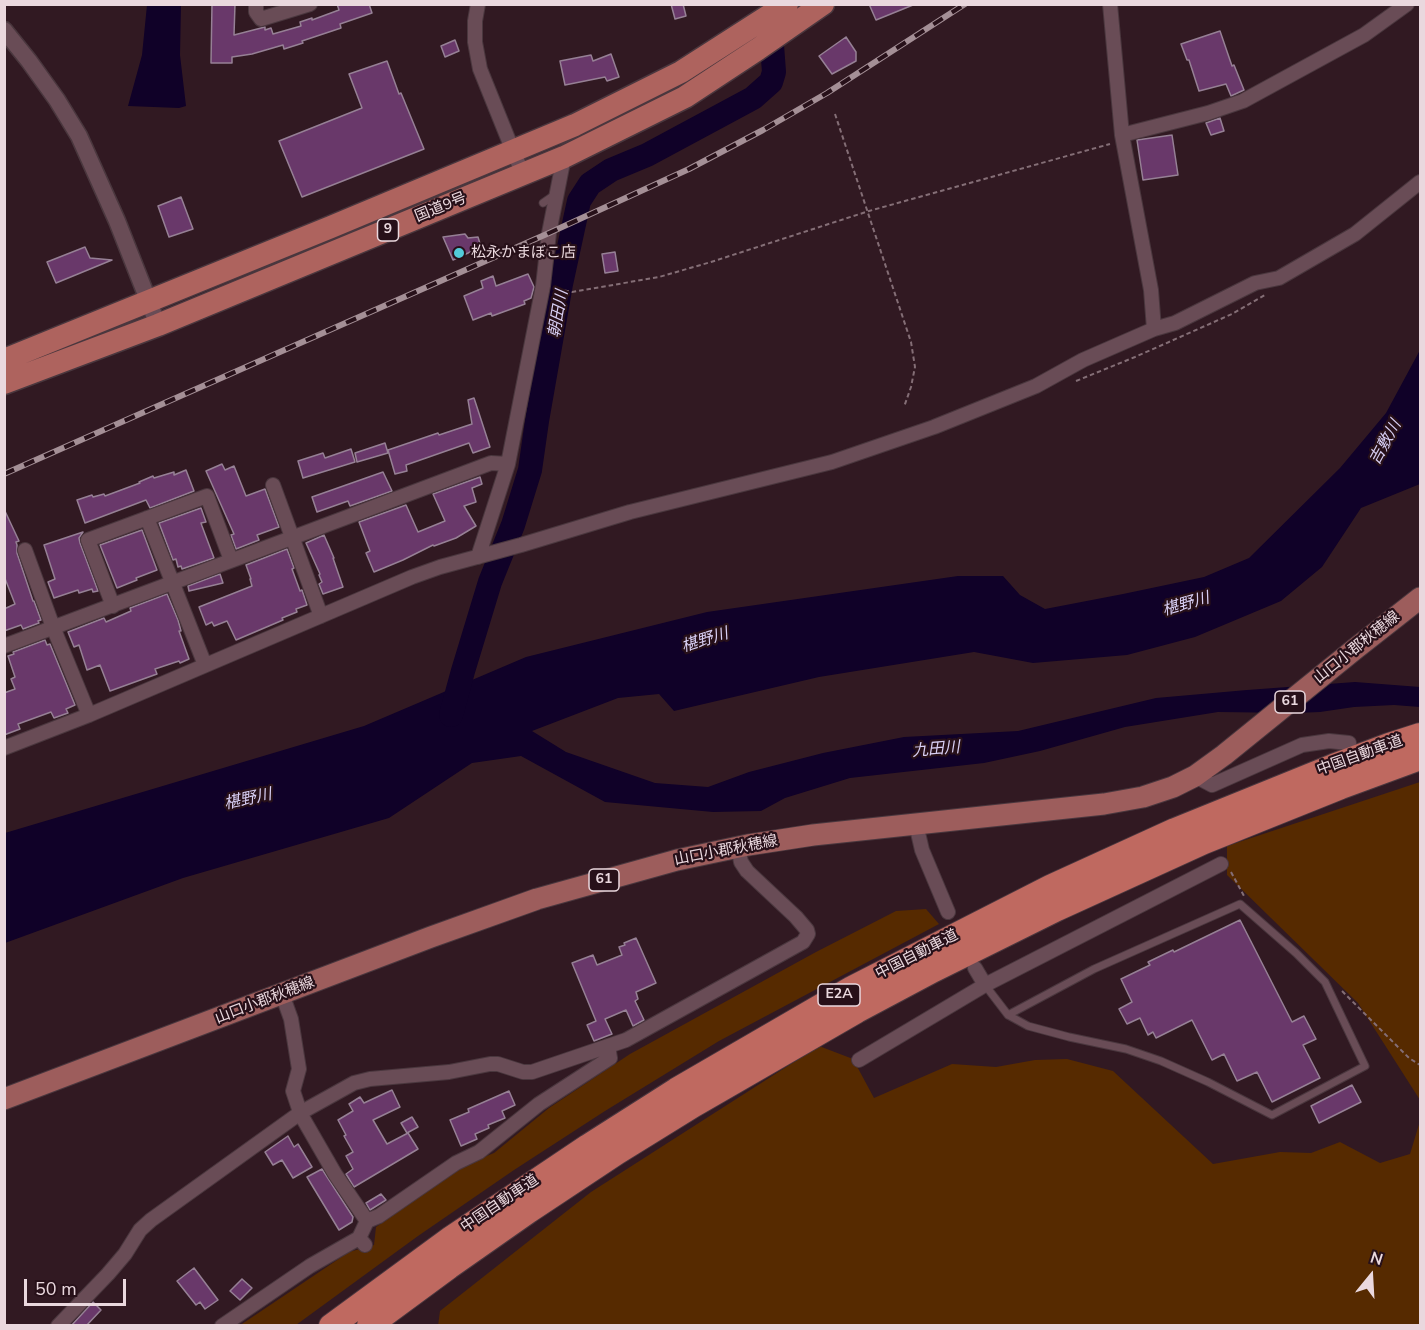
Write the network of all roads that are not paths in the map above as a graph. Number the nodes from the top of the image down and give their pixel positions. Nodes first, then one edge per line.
1 (256, 4) edge
2 (310, 4) edge
3 (478, 4) edge
4 (823, 4) edge
5 (1110, 4) edge
6 (1407, 4) edge
7 (784, 6) edge
8 (4, 30) edge
9 (1123, 138) junction
10 (513, 151) junction
11 (564, 157) junction
12 (523, 174) junction
13 (1420, 182) edge
14 (557, 193) junction
15 (543, 203) dead end
16 (149, 301) junction
17 (158, 325) junction
18 (1154, 329) junction
19 (4, 360) edge
20 (4, 383) edge
21 (508, 464) junction
22 (273, 485) dead end
23 (147, 518) junction
24 (292, 538) junction
25 (25, 550) dead end
26 (483, 556) junction
27 (231, 560) junction
28 (172, 582) junction
29 (1420, 598) edge
30 (113, 606) junction
31 (321, 616) junction
32 (53, 627) junction
33 (4, 646) edge
34 (205, 665) junction
35 (89, 715) junction
36 (1420, 735) edge
37 (1349, 743) dead end
38 (4, 748) edge
39 (1420, 758) edge
40 (1195, 776) junction
41 (916, 824) junction
42 (738, 847) junction
43 (1221, 864) dead end
44 (948, 912) dead end
45 (975, 968) dead end
46 (985, 986) junction
47 (282, 994) junction
48 (1008, 1015) junction
49 (608, 1046) junction
50 (859, 1060) dead end
51 (4, 1099) edge
52 (300, 1113) junction
53 (367, 1221) junction
54 (58, 1326) edge
55 (222, 1326) edge
56 (331, 1326) edge
57 (369, 1326) edge

1 - 2 street
3 - 10 street
4 - 11 highway, 国道9号 / 9
5 - 9 street
6 - 9 street
7 - 10 highway, 国道9号 / 9
8 - 16 street
9 - 18 street
10 - 12 street
10 - 16 highway, 国道9号 / 9
11 - 12 highway, 国道9号 / 9
11 - 14 street
12 - 17 highway, 国道9号 / 9
13 - 18 street
14 - 15 lane
14 - 21 street
16 - 17 street
16 - 19 highway, 国道9号 / 9
17 - 20 highway, 国道9号 / 9
18 - 26 street
21 - 24 street
21 - 26 street
22 - 24 street
23 - 27 street
23 - 28 street
23 - 30 street
24 - 27 street
24 - 31 street
25 - 32 street
26 - 31 street
27 - 28 street
28 - 30 street
28 - 34 street
29 - 40 main road, 山口小郡秋穂線 / 61
30 - 32 street
31 - 34 street
32 - 33 street
32 - 35 street
34 - 35 street
35 - 38 street
36 - 56 highway, 中国自動車道 / E2A
37 - 40 street
39 - 57 highway, 中国自動車道 / E2A
40 - 41 main road, 山口小郡秋穂線 / 61
41 - 42 main road, 山口小郡秋穂線 / 61
41 - 44 street
42 - 47 main road, 山口小郡秋穂線 / 61
42 - 49 street
43 - 46 street
45 - 46 street
46 - 48 lane
46 - 50 street
47 - 51 main road, 山口小郡秋穂線 / 61
47 - 52 street
48 - 48 lane
49 - 52 street
49 - 53 street
52 - 53 street
52 - 54 street
53 - 55 street

